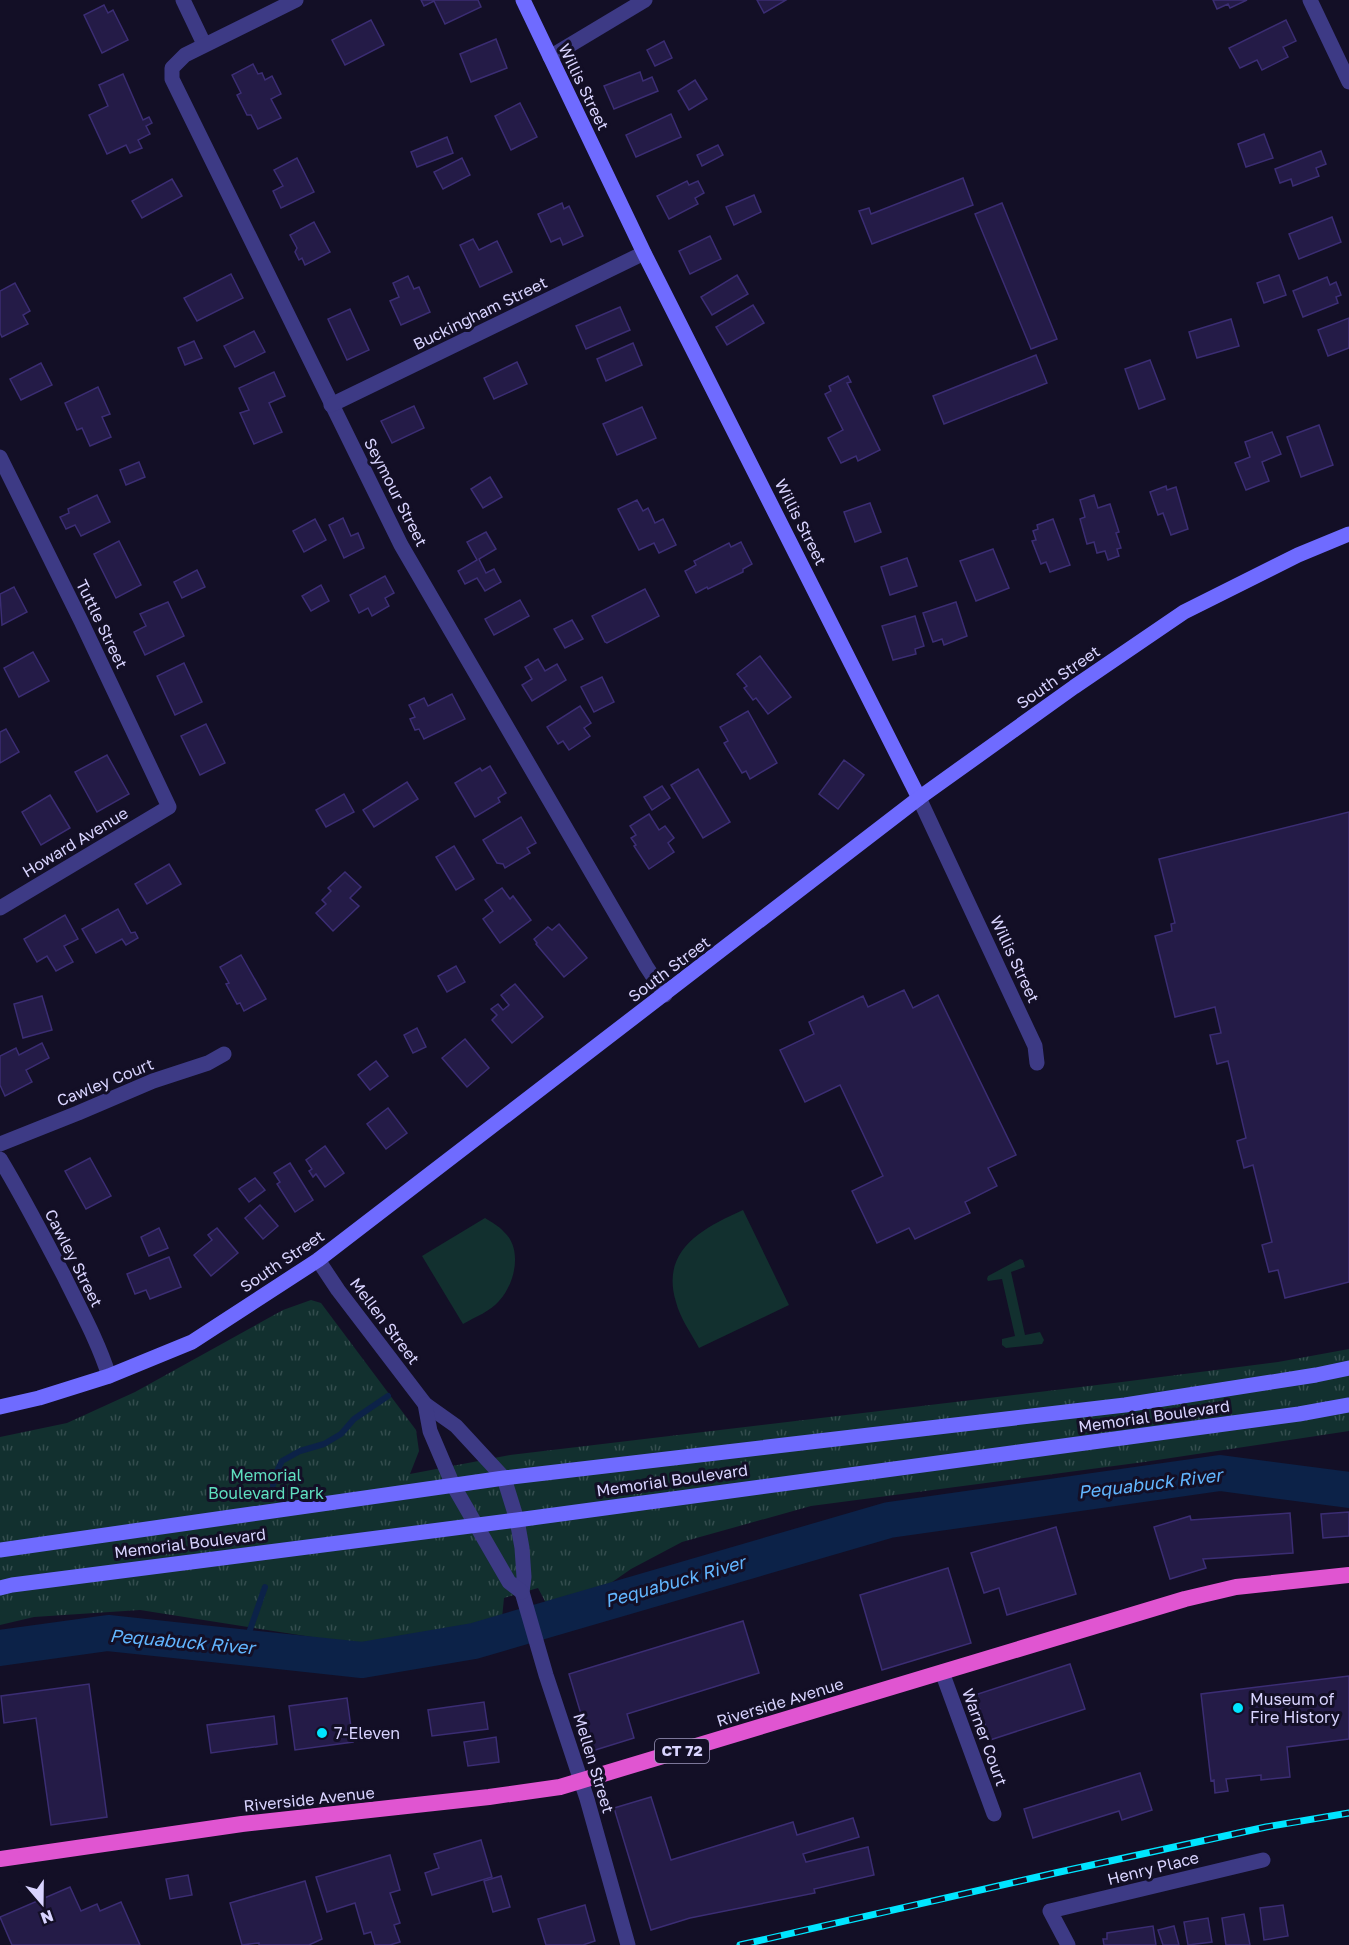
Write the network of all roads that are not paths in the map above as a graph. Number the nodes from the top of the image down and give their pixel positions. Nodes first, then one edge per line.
1 (183, 0) edge
2 (296, 0) edge
3 (523, 0) edge
4 (645, 0) edge
5 (1310, 0) edge
6 (204, 45) junction
7 (550, 57) junction
8 (1349, 82) edge
9 (644, 253) junction
10 (332, 405) junction
11 (0, 457) edge
12 (1349, 534) edge
13 (920, 798) junction
14 (169, 807) joint
15 (0, 908) edge
16 (665, 995) junction
17 (224, 1054) dead end
18 (1036, 1064) dead end
19 (0, 1144) edge
20 (0, 1158) edge
21 (318, 1260) junction
22 (1349, 1368) edge
23 (109, 1376) junction
24 (425, 1404) junction
25 (1349, 1405) edge
26 (0, 1407) edge
27 (504, 1478) junction
28 (453, 1485) junction
29 (517, 1520) junction
30 (474, 1525) junction
31 (0, 1550) edge
32 (1349, 1575) edge
33 (0, 1588) edge
34 (522, 1592) junction
35 (942, 1672) junction
36 (581, 1781) junction
37 (994, 1814) dead end
38 (0, 1859) edge
39 (1263, 1860) dead end
40 (628, 1945) edge
41 (1068, 1945) edge

1 - 6 street
2 - 6 street
3 - 7 main road, Willis Street
4 - 7 street
5 - 8 street
6 - 10 street, Seymour Street
7 - 9 main road, Willis Street
9 - 10 street, Buckingham Street
9 - 13 main road, Willis Street
10 - 16 street, Seymour Street
11 - 14 street, Tuttle Street
12 - 13 main road, South Street
13 - 16 main road, South Street
13 - 18 street, Willis Street
14 - 15 street, Howard Avenue
16 - 21 main road, South Street
17 - 19 street, Cawley Court
20 - 23 street, Cawley Street
21 - 23 main road, South Street
21 - 24 street, Mellen Street
22 - 27 main road, Memorial Boulevard
23 - 26 main road, South Street
24 - 27 street, Mellen Street
24 - 28 street, Mellen Street
25 - 29 main road, Memorial Boulevard
27 - 28 main road, Memorial Boulevard
27 - 29 street, Mellen Street
28 - 30 street, Mellen Street
28 - 31 main road, Memorial Boulevard
29 - 30 main road, Memorial Boulevard
29 - 34 street, Mellen Street
30 - 33 main road, Memorial Boulevard
30 - 34 street, Mellen Street
32 - 35 highway, Riverside Avenue / CT 72
34 - 36 street, Mellen Street
35 - 36 highway, Riverside Avenue / CT 72
35 - 37 street, Warner Court
36 - 38 highway, Riverside Avenue / CT 72
36 - 40 street, Mellen Street
39 - 41 street, Henry Place

